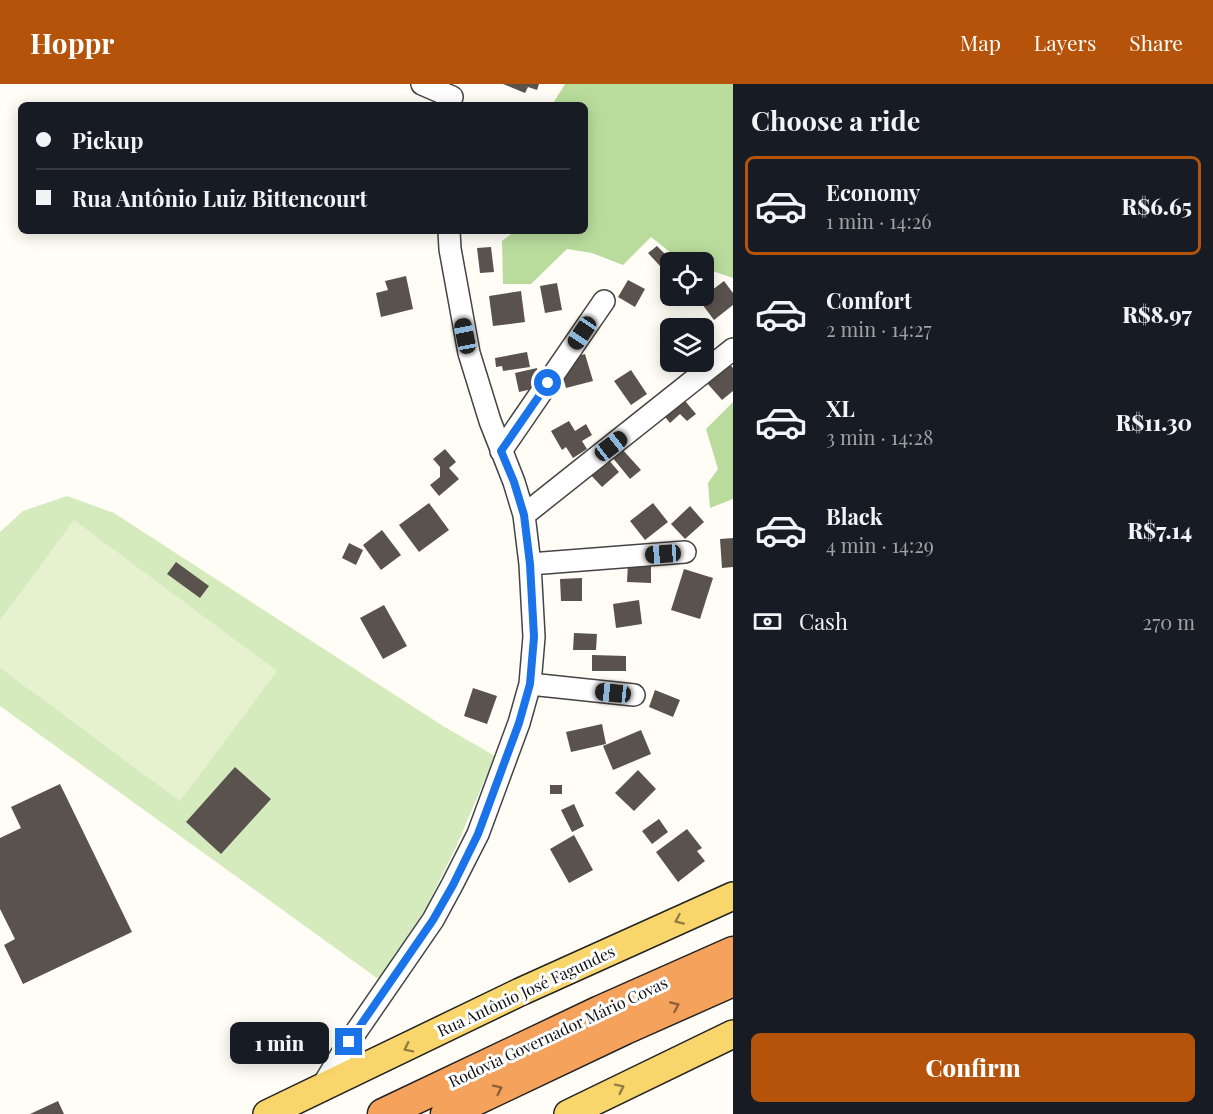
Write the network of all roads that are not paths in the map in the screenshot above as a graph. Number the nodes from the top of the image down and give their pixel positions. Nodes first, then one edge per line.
1 (422, 84) edge
2 (452, 95) edge
3 (449, 234) edge
4 (604, 301) dead end
5 (733, 349) edge
6 (501, 451) junction
7 (524, 515) junction
8 (685, 552) dead end
9 (530, 564) junction
10 (530, 684) junction
11 (634, 695) dead end
12 (733, 896) edge
13 (733, 952) edge
14 (733, 981) edge
15 (733, 1034) edge
16 (320, 1090) junction
17 (267, 1114) edge
18 (383, 1114) edge
19 (446, 1114) edge
20 (568, 1114) edge

1 - 2 street
3 - 6 street
4 - 6 street
5 - 7 street
6 - 7 street
7 - 9 street
8 - 9 street
9 - 10 street
10 - 11 street
10 - 16 street
12 -> 16 main road, Rua Antônio José Fagundes
13 - 18 highway, Rodovia Governador Mário Covas
19 -> 14 highway, Rodovia Governador Mário Covas
20 -> 15 main road
16 - 17 main road, Rua Antônio José Fagundes

